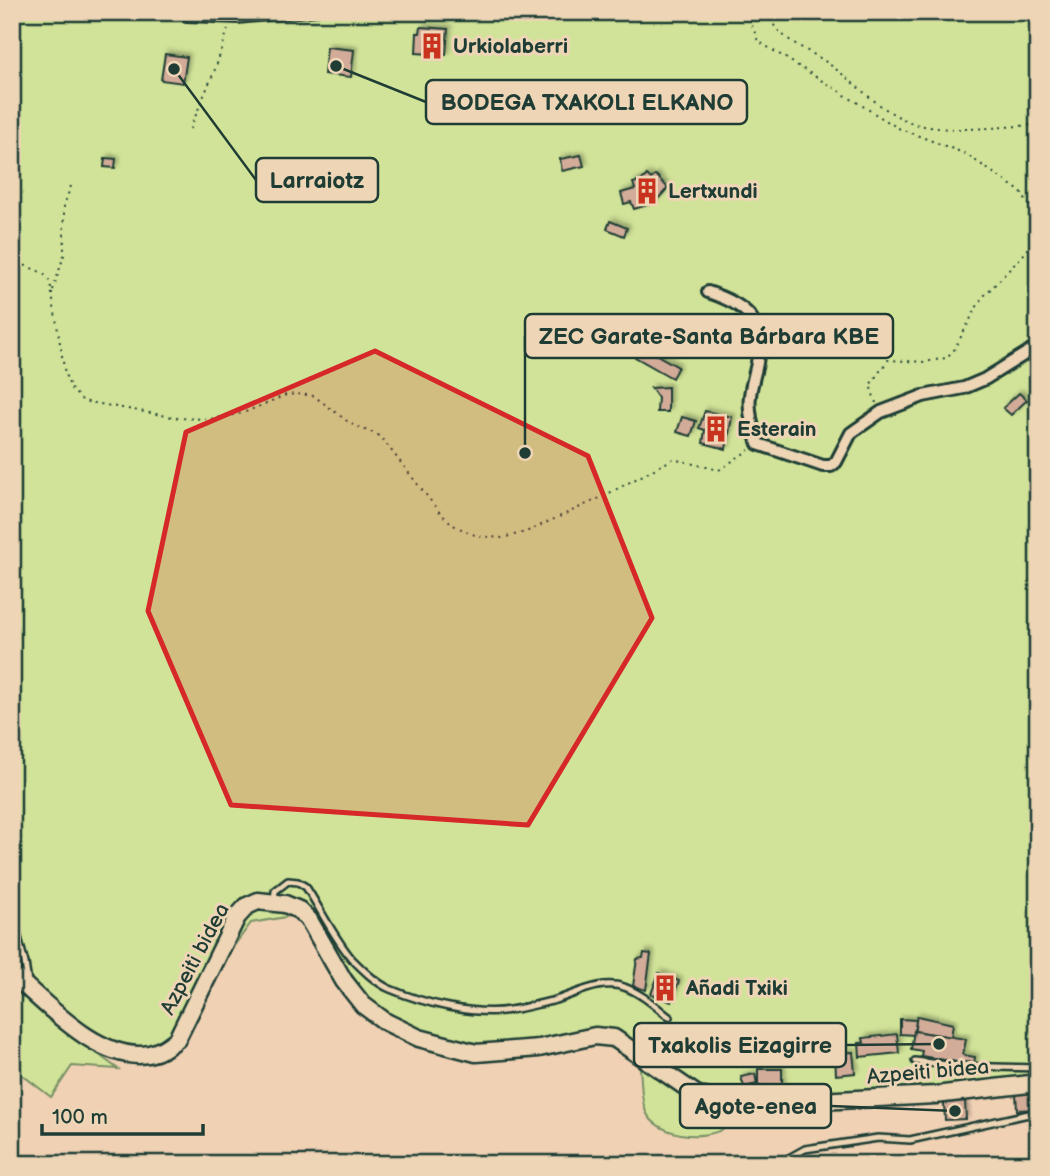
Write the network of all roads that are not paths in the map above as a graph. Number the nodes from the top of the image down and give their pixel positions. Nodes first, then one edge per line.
1 (316, 12) edge
2 (187, 18) road end
3 (708, 292) dead end
4 (1038, 346) edge
5 (274, 901) junction
6 (12, 915) edge
7 (12, 974) edge
8 (28, 988) junction
9 (669, 1017) dead end
10 (915, 1062) dead end
11 (1038, 1068) edge
12 (1038, 1083) edge
13 (1038, 1112) edge
14 (778, 1164) edge

1 - 2 lane
3 - 4 street
5 - 8 main road, Azpeiti bidea
5 - 9 lane
5 - 12 main road, Azpeiti bidea
6 - 8 lane
7 - 8 main road, Azpeiti bidea
10 - 11 lane
13 - 14 lane

